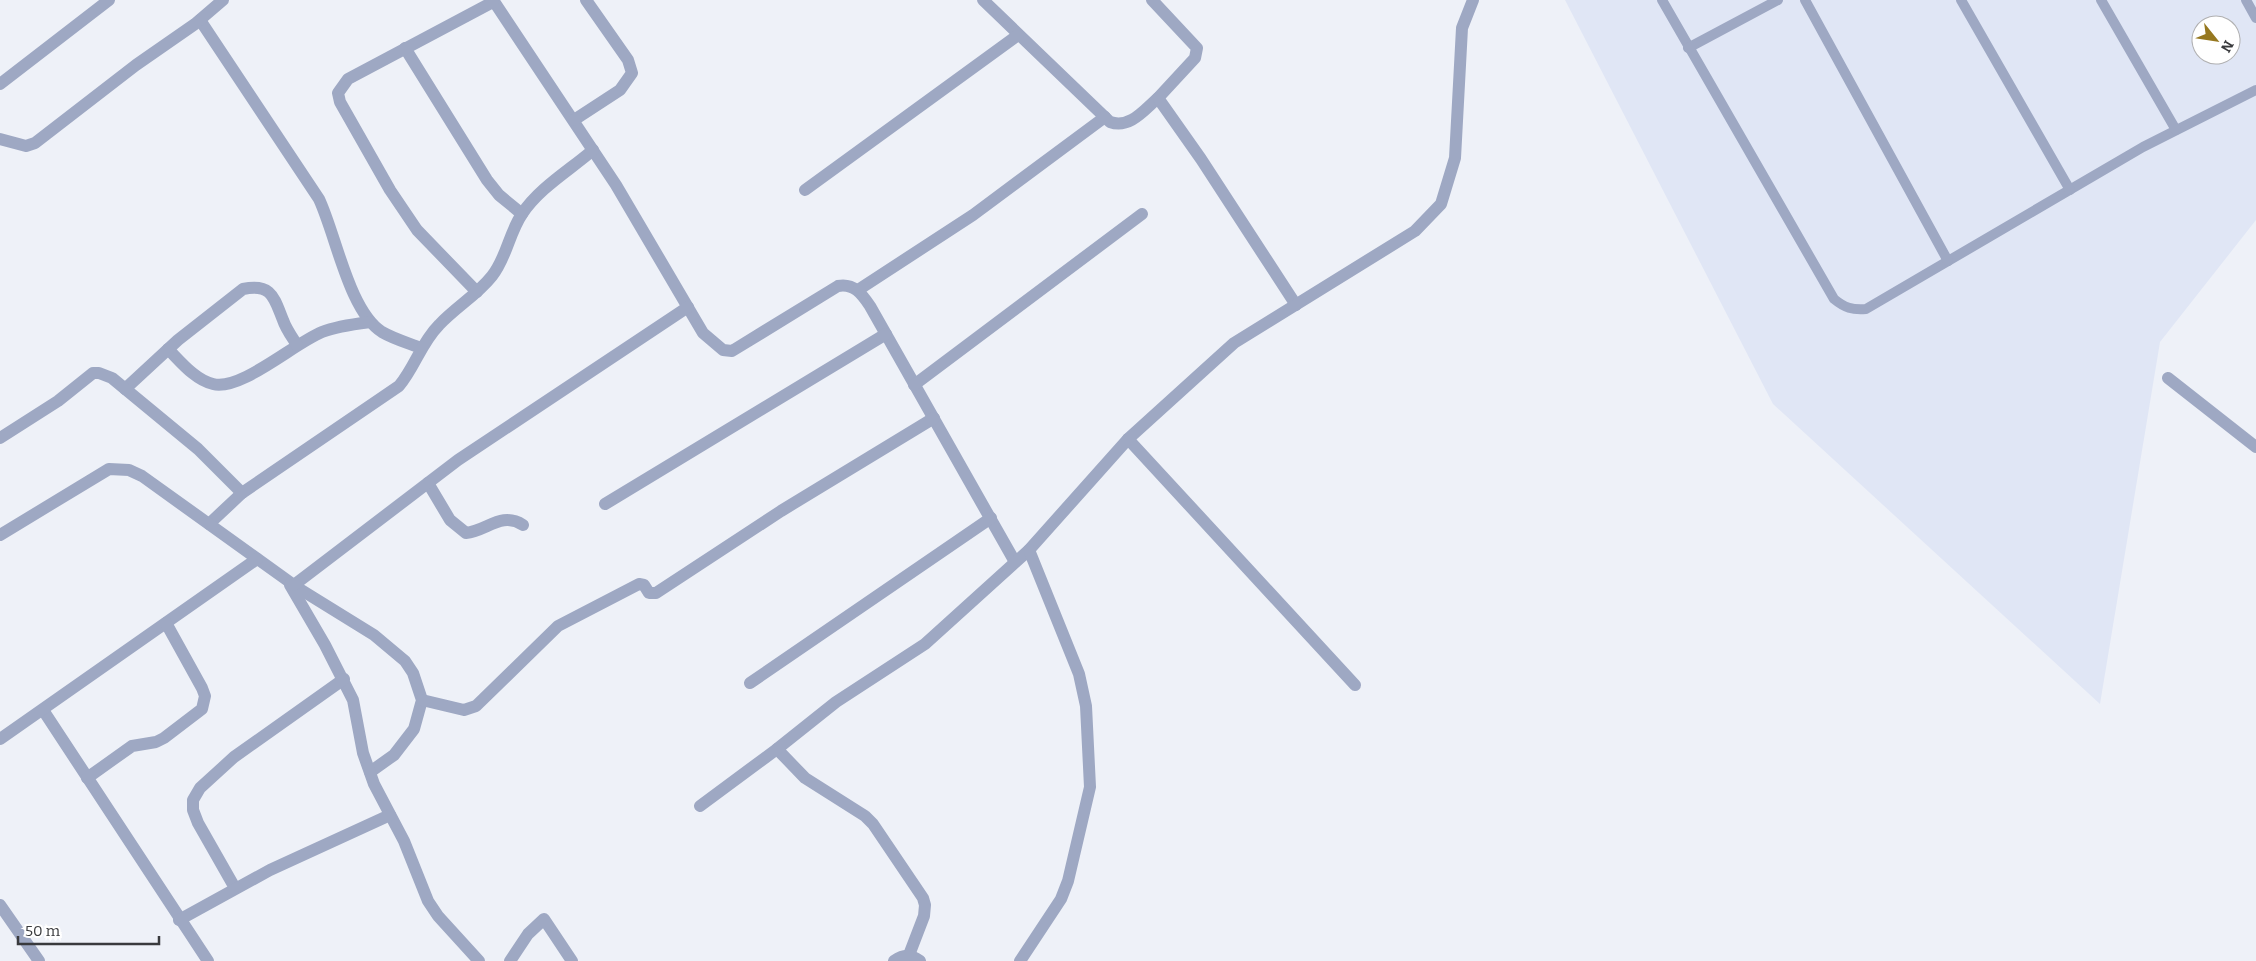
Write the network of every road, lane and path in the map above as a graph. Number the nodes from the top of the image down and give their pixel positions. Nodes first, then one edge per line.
1 (109, 0) edge
2 (223, 0) edge
3 (586, 0) edge
4 (983, 0) edge
5 (1152, 0) edge
6 (1473, 0) edge
7 (1662, 0) edge
8 (1778, 0) edge
9 (1805, 0) edge
10 (1962, 0) edge
11 (2101, 0) edge
12 (2246, 0) edge
13 (493, 1) edge
14 (2256, 18) edge
15 (200, 20) junction
16 (1018, 35) junction
17 (405, 48) junction
18 (1688, 48) junction
19 (0, 84) edge
20 (2256, 90) edge
21 (1158, 98) junction
22 (1105, 117) junction
23 (574, 120) junction
24 (2176, 130) junction
25 (0, 139) edge
26 (593, 150) junction
27 (805, 190) dead end
28 (2070, 190) junction
29 (522, 214) junction
30 (1142, 214) dead end
31 (1948, 261) junction
32 (858, 290) junction
33 (478, 292) junction
34 (1296, 305) junction
35 (688, 307) junction
36 (370, 322) junction
37 (886, 334) junction
38 (296, 344) junction
39 (421, 348) junction
40 (168, 349) junction
41 (2168, 378) dead end
42 (914, 385) junction
43 (125, 389) junction
44 (934, 418) junction
45 (0, 438) edge
46 (1128, 439) junction
47 (2256, 447) edge
48 (428, 483) junction
49 (242, 493) junction
50 (605, 504) dead end
51 (991, 518) junction
52 (209, 524) junction
53 (522, 525) dead end
54 (0, 535) edge
55 (1029, 550) junction
56 (257, 559) junction
57 (1015, 562) junction
58 (291, 583) junction
59 (166, 623) junction
60 (344, 679) junction
61 (750, 683) dead end
62 (1355, 685) dead end
63 (422, 700) junction
64 (43, 710) junction
65 (0, 740) edge
66 (777, 749) junction
67 (370, 772) junction
68 (87, 778) junction
69 (700, 806) dead end
70 (390, 815) junction
71 (234, 888) junction
72 (0, 905) edge
73 (180, 920) junction
74 (914, 958) edge
75 (38, 961) edge
76 (208, 961) edge
77 (479, 961) edge
78 (510, 961) edge
79 (572, 961) edge
80 (894, 961) edge
81 (1020, 961) edge

1 - 19 street
2 - 15 street
3 - 23 street
4 - 16 street
5 - 21 street
6 - 34 street
7 - 18 lane
8 - 18 lane
9 - 31 lane
10 - 28 lane
11 - 24 lane
12 - 14 lane
13 - 17 street
13 - 23 street
15 - 25 street
15 - 36 street
16 - 22 street
16 - 27 street
17 - 29 street
17 - 33 street
18 - 31 lane
20 - 24 lane
21 - 22 street
21 - 34 street
22 - 32 street
23 - 26 street
24 - 28 lane
26 - 29 street
26 - 35 street
28 - 31 lane
29 - 33 street
30 - 42 street
32 - 35 street
32 - 37 street
33 - 39 street
34 - 46 street
35 - 48 street
36 - 38 street
36 - 39 street
37 - 42 street
37 - 50 street
38 - 40 street
38 - 40 street
39 - 49 street
40 - 43 street
41 - 47 street
42 - 44 street
43 - 45 street
43 - 49 street
44 - 51 street
44 - 63 street
46 - 55 street
46 - 62 street
48 - 53 street
48 - 58 street
49 - 52 street
51 - 57 street
51 - 61 street
52 - 54 street
52 - 56 street
55 - 57 street
55 - 81 street
56 - 58 street
56 - 59 street
57 - 66 street
58 - 60 street
58 - 63 street
59 - 64 street
59 - 68 street
60 - 67 street
60 - 71 street
63 - 67 street
64 - 65 street
64 - 68 street
66 - 69 street
66 - 74 street
67 - 70 street
68 - 73 street
70 - 71 street
70 - 77 street
71 - 73 street
72 - 75 street
73 - 76 street
74 - 80 street
78 - 79 street

